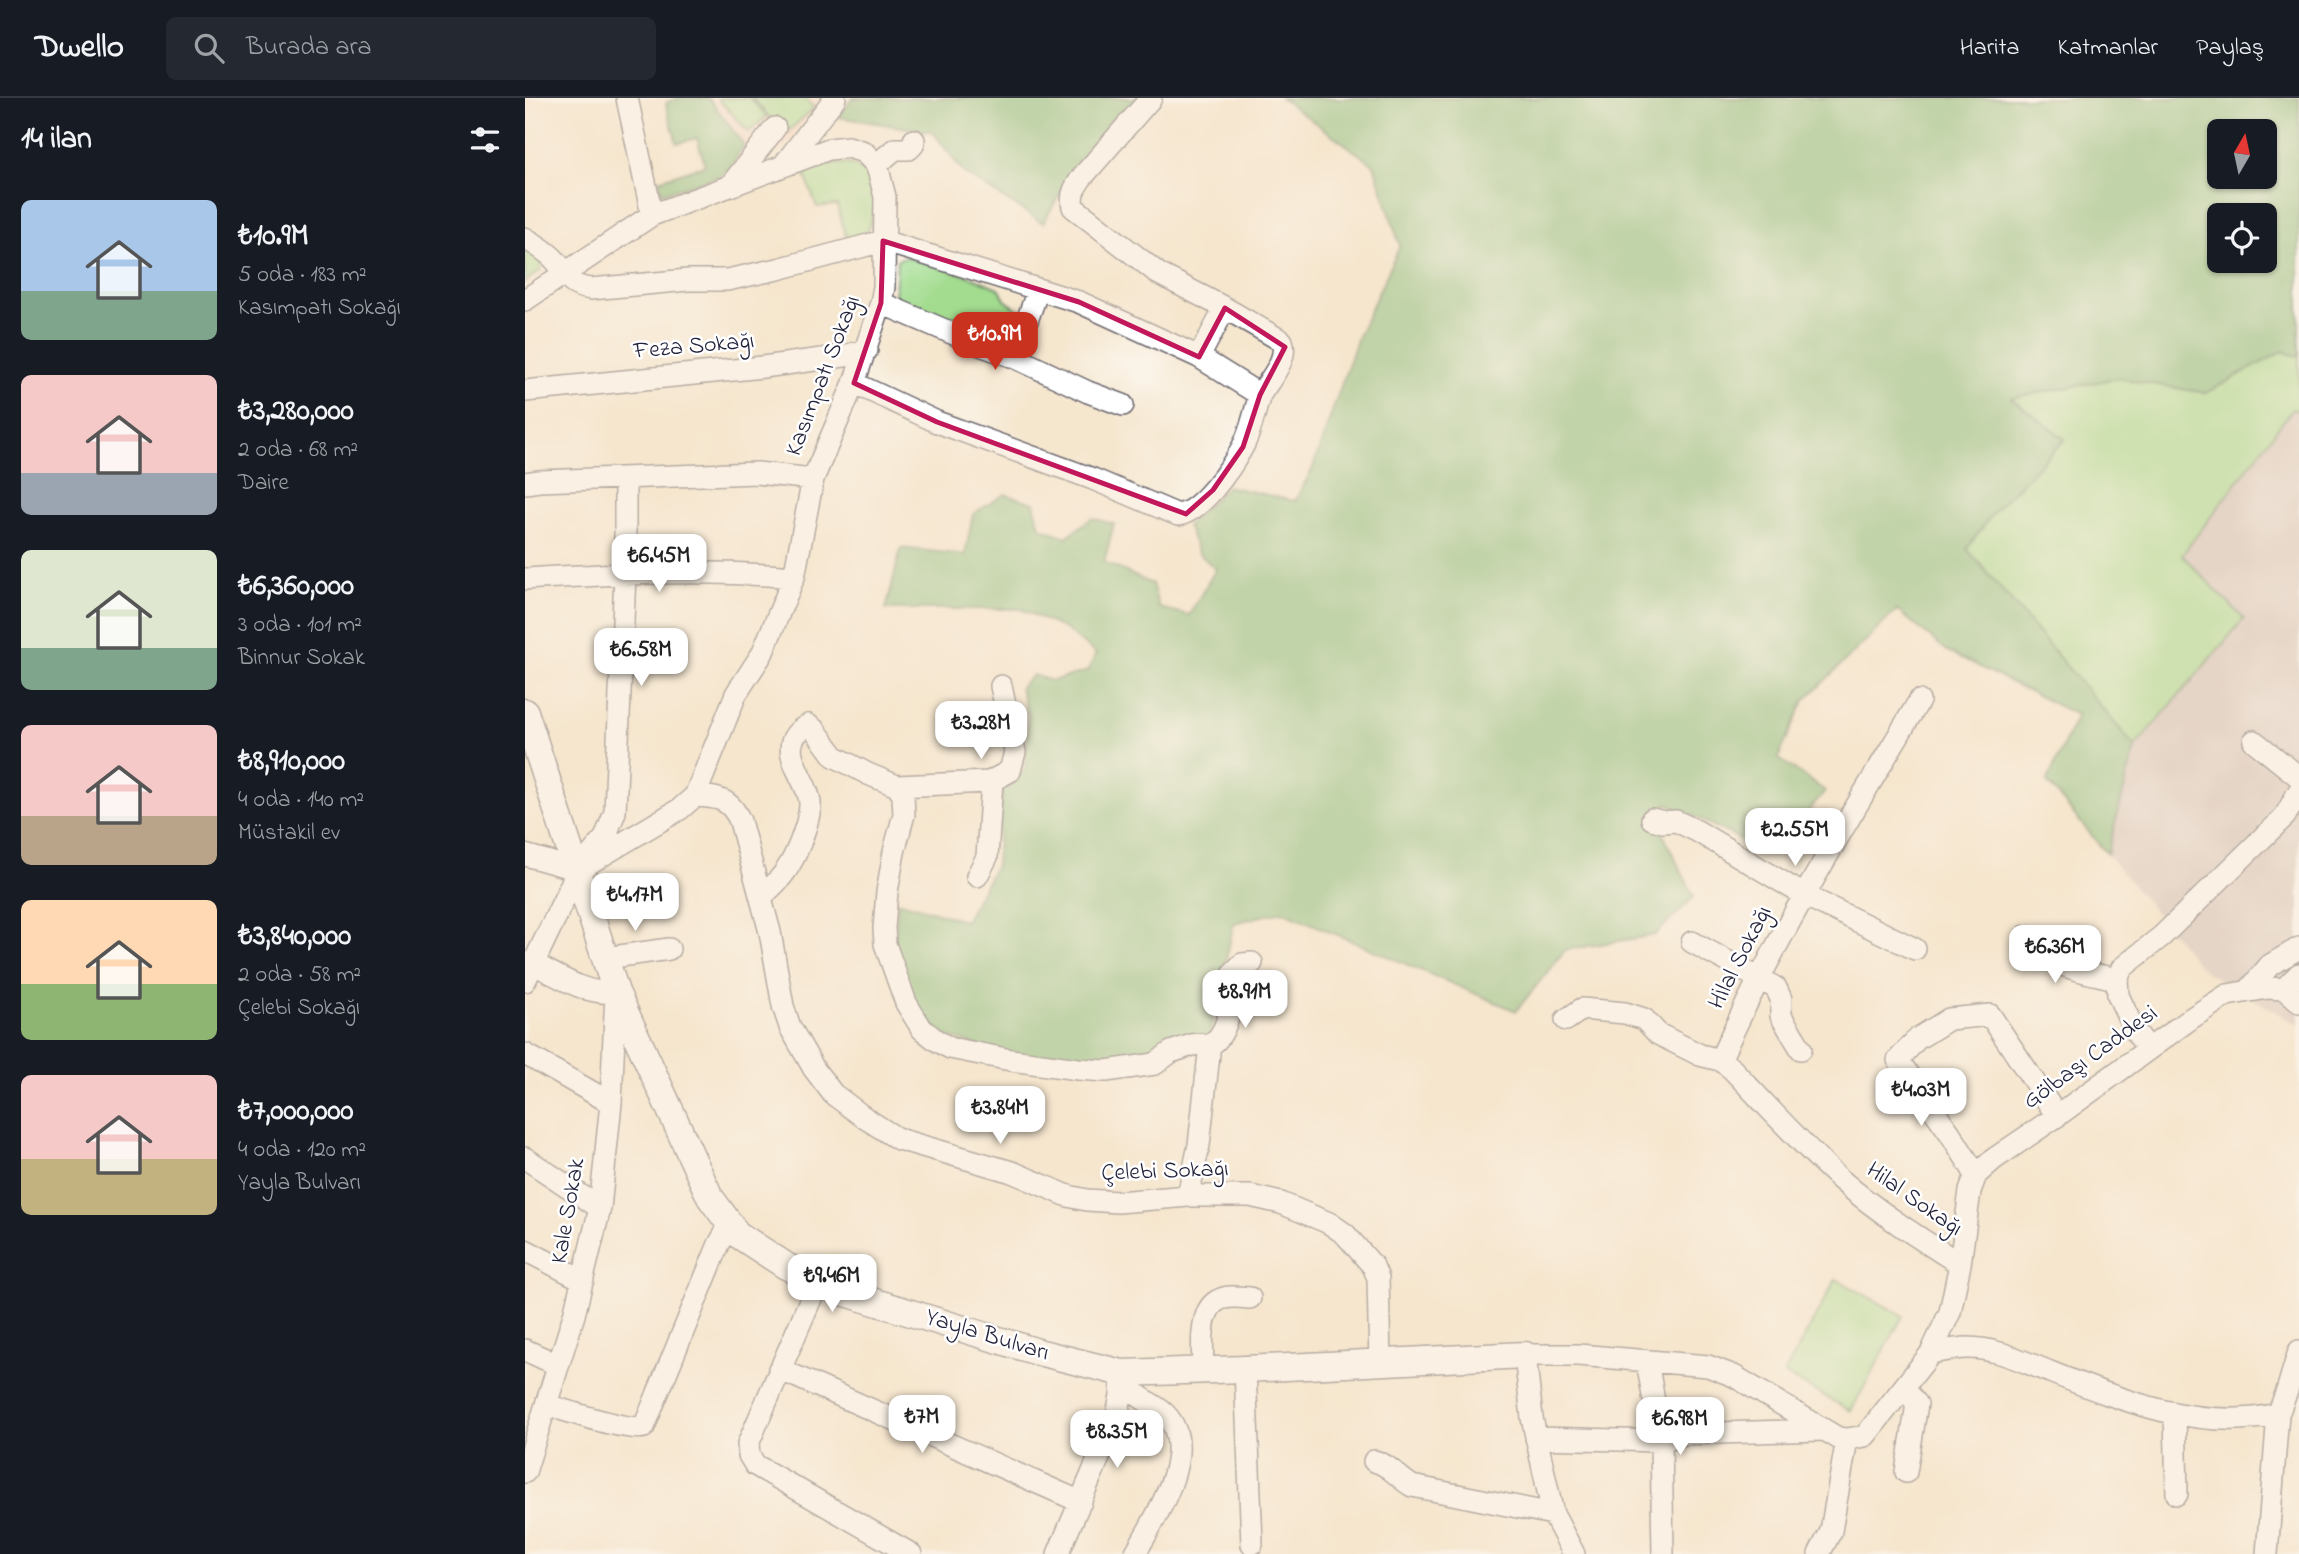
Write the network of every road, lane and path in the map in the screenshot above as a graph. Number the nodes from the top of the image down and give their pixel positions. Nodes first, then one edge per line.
1 (627, 98) edge
2 (835, 98) edge
3 (1151, 98) edge
4 (775, 128) dead end
5 (914, 140) dead end
6 (876, 165) junction
7 (782, 167) junction
8 (730, 186) junction
9 (652, 215) junction
10 (525, 238) edge
11 (883, 241) junction
12 (563, 274) junction
13 (1038, 290) junction
14 (525, 300) edge
15 (881, 303) junction
16 (1225, 308) junction
17 (867, 350) junction
18 (1014, 356) junction
19 (1199, 357) junction
20 (854, 383) junction
21 (525, 391) edge
22 (1260, 395) junction
23 (1123, 405) dead end
24 (625, 478) junction
25 (813, 479) junction
26 (525, 483) edge
27 (625, 574) junction
28 (793, 577) junction
29 (525, 579) edge
30 (1001, 686) dead end
31 (1919, 701) dead end
32 (525, 712) edge
33 (2254, 741) dead end
34 (2299, 777) edge
35 (992, 781) junction
36 (897, 786) junction
37 (2299, 791) edge
38 (695, 796) junction
39 (1652, 819) dead end
40 (525, 855) edge
41 (577, 870) junction
42 (977, 876) dead end
43 (1804, 895) junction
44 (761, 897) junction
45 (2026, 936) dead end
46 (1692, 942) dead end
47 (2299, 948) edge
48 (669, 949) dead end
49 (1915, 949) dead end
50 (606, 958) junction
51 (531, 959) edge
52 (1252, 963) dead end
53 (1759, 978) junction
54 (2116, 979) junction
55 (2294, 988) edge
56 (2249, 990) junction
57 (615, 992) junction
58 (1566, 1020) dead end
59 (1207, 1047) junction
60 (1801, 1049) dead end
61 (2149, 1049) junction
62 (525, 1054) edge
63 (1720, 1060) junction
64 (611, 1103) junction
65 (2057, 1116) junction
66 (525, 1158) edge
67 (1976, 1175) junction
68 (1188, 1196) junction
69 (600, 1208) junction
70 (730, 1225) junction
71 (525, 1250) edge
72 (1960, 1264) junction
73 (583, 1280) junction
74 (818, 1282) junction
75 (1250, 1298) dead end
76 (525, 1350) edge
77 (2299, 1351) edge
78 (1931, 1353) junction
79 (1525, 1356) junction
80 (1647, 1361) junction
81 (1380, 1363) junction
82 (558, 1365) junction
83 (779, 1368) junction
84 (1245, 1369) junction
85 (1203, 1371) junction
86 (1122, 1373) junction
87 (1905, 1388) junction
88 (546, 1405) junction
89 (2175, 1414) junction
90 (2278, 1414) junction
91 (1824, 1430) junction
92 (1536, 1438) junction
93 (1847, 1439) junction
94 (1661, 1441) junction
95 (1374, 1461) dead end
96 (526, 1469) edge
97 (1906, 1472) dead end
98 (2177, 1493) dead end
99 (1081, 1502) junction
100 (1553, 1514) junction
101 (1252, 1545) dead end
102 (911, 1554) edge
103 (1058, 1554) edge
104 (1135, 1554) edge
105 (1574, 1554) edge
106 (1663, 1554) edge
107 (1819, 1554) edge
108 (2267, 1554) edge

1 - 9 street
2 - 7 street
3 - 16 street
4 - 8 street
5 - 6 street
6 - 7 street
6 - 11 street, Kasımpatı Sokağı
7 - 8 street
8 - 9 street
9 - 12 street
10 - 12 street
11 - 12 street
11 - 13 street
11 - 15 street, Kasımpatı Sokağı
12 - 14 street
13 - 18 street
13 - 19 street
15 - 17 street, Kasımpatı Sokağı
15 - 18 street
16 - 19 street
16 - 22 street
17 - 20 street, Kasımpatı Sokağı
17 - 21 street, Feza Sokağı
18 - 23 street
19 - 22 street
20 - 22 street
20 - 25 street, Kasımpatı Sokağı
24 - 25 street
24 - 26 street
24 - 27 street
25 - 28 street, Kasımpatı Sokağı
27 - 28 street
27 - 29 street
27 - 41 street
28 - 38 street, Kasımpatı Sokağı
30 - 35 street
31 - 43 street, Hİlal Sokağı
32 - 41 main road, Yayla Bulvarı
33 - 34 street
35 - 36 street
35 - 42 street
36 - 44 street
36 - 59 street
37 - 54 street
38 - 41 street
38 - 44 street, Çelebi Sokağı
39 - 43 street
40 - 41 street
41 - 50 main road, Yayla Bulvarı
41 - 51 street
43 - 49 street
43 - 53 street, Hİlal Sokağı
44 - 68 street, Çelebi Sokağı
45 - 54 street
46 - 53 street
47 - 56 street
48 - 50 street
50 - 57 main road, Yayla Bulvarı
51 - 57 street
52 - 59 street
53 - 60 street
53 - 63 street, Hİlal Sokağı
54 - 61 street
55 - 56 street, Gölbaşı Caddesi
56 - 61 street, Gölbaşı Caddesi
57 - 64 street, Kale Sokak
57 - 70 main road, Yayla Bulvarı
58 - 63 street, Hilal Sokağı
59 - 68 street
61 - 65 street, Gölbaşı Caddesi
62 - 64 street
63 - 72 street, Hilal Sokağı
64 - 69 street, Kale Sokak
65 - 67 street, Gölbaşı Caddesi
65 - 67 street
66 - 69 street
67 - 72 street
68 - 81 street, Çelebi Sokağı
69 - 73 street, Kale Sokak
70 - 74 main road, Yayla Bulvarı
70 - 88 street
71 - 73 street
72 - 78 street
73 - 82 street, Kale Sokak
74 - 83 street
74 - 86 main road, Yayla Bulvarı
75 - 85 street
76 - 82 street
77 - 90 street
78 - 87 street
78 - 89 street
79 - 80 street
79 - 81 main road, Yayla Bulvarı
79 - 92 street
80 - 91 street
80 - 94 street
81 - 84 main road, Yayla Bulvarı
82 - 88 street, Kale Sokak
83 - 99 street
83 - 102 street
84 - 85 main road, Yayla Bulvarı
84 - 101 street
85 - 86 main road, Yayla Bulvarı
86 - 99 street
86 - 104 street
87 - 93 street
87 - 97 street
88 - 96 street, Kale Sokak
89 - 90 street
89 - 98 street
90 - 108 street
91 - 93 street
91 - 94 street
92 - 94 street
92 - 100 street
93 - 107 street
94 - 106 street
95 - 100 street
99 - 103 street
100 - 105 street

